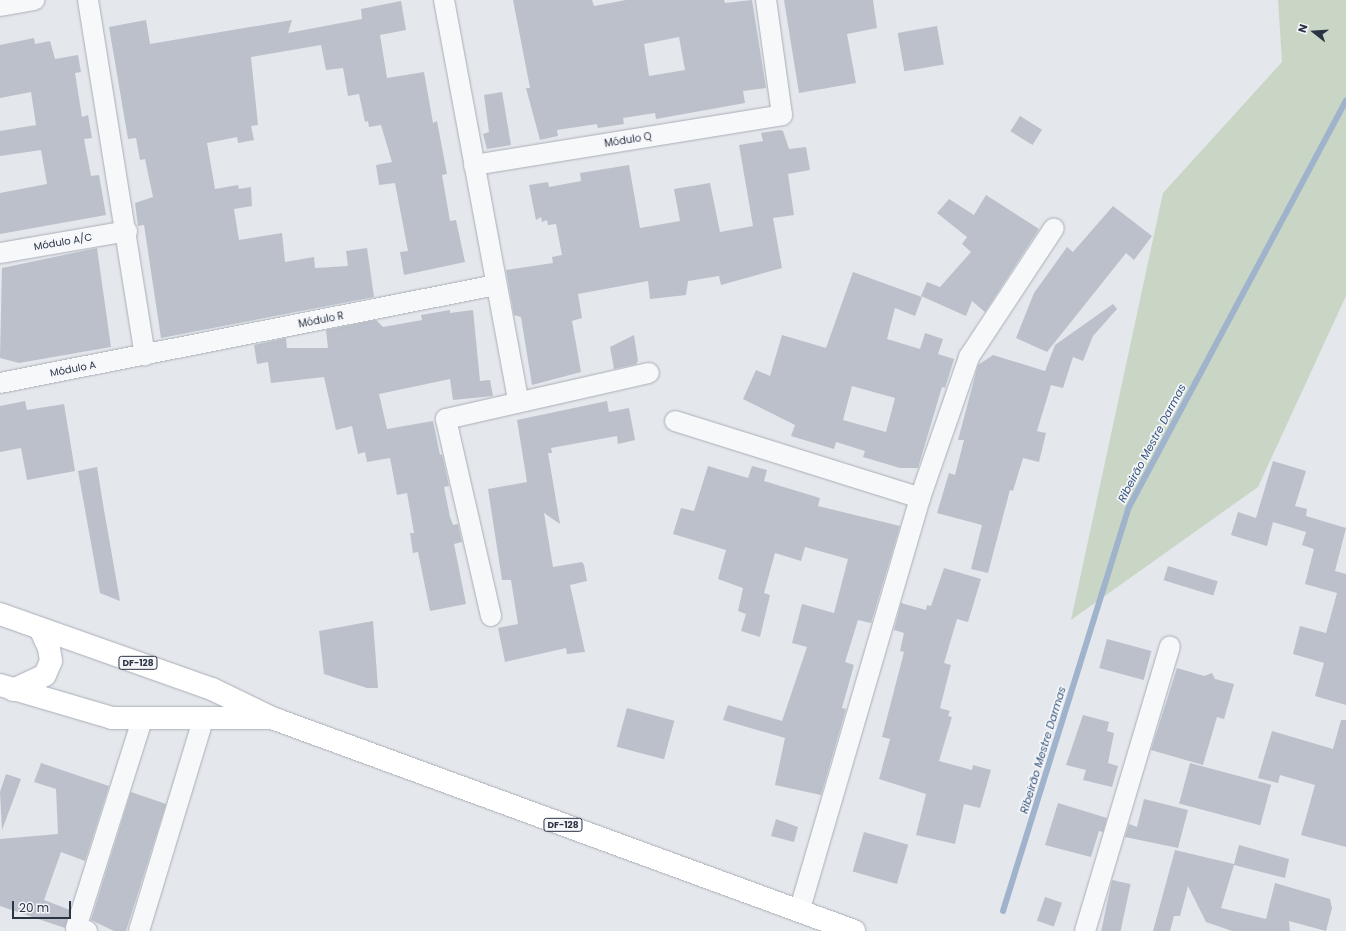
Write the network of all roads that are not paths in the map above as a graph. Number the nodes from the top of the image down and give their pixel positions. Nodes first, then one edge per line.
1 (34, 0) edge
2 (88, 0) edge
3 (444, 0) edge
4 (766, 0) edge
5 (0, 6) edge
6 (474, 165) junction
7 (1054, 228) dead end
8 (126, 230) junction
9 (0, 253) edge
10 (496, 285) junction
11 (145, 355) junction
12 (649, 373) dead end
13 (0, 383) edge
14 (518, 401) junction
15 (675, 421) dead end
16 (920, 498) junction
17 (0, 614) edge
18 (491, 616) dead end
19 (40, 629) junction
20 (1170, 646) dead end
21 (4, 689) edge
22 (272, 718) junction
23 (142, 720) junction
24 (203, 720) junction
25 (799, 912) junction
26 (87, 931) edge
27 (138, 931) edge
28 (854, 931) edge
29 (1085, 931) edge

1 - 5 street
2 - 8 street
3 - 6 street
4 - 6 street, Módulo Q
6 - 10 street
7 - 16 street
8 - 9 street, Módulo A/C
8 - 11 street
10 - 11 street, Módulo R
10 - 14 street
11 - 13 street, Módulo A
12 - 14 street
14 - 18 street
15 - 16 street
16 - 25 street
17 - 19 main road, DF-128 / DF-128
19 - 21 main road
19 - 22 main road, DF-128 / DF-128
20 - 29 street
21 - 23 main road, DF-128 / DF-128
22 - 24 main road, DF-128 / DF-128
22 - 25 main road, DF-128 / DF-128
23 - 24 main road, DF-128 / DF-128
23 - 26 street
24 - 27 street
25 - 28 main road, DF-128 / DF-128

